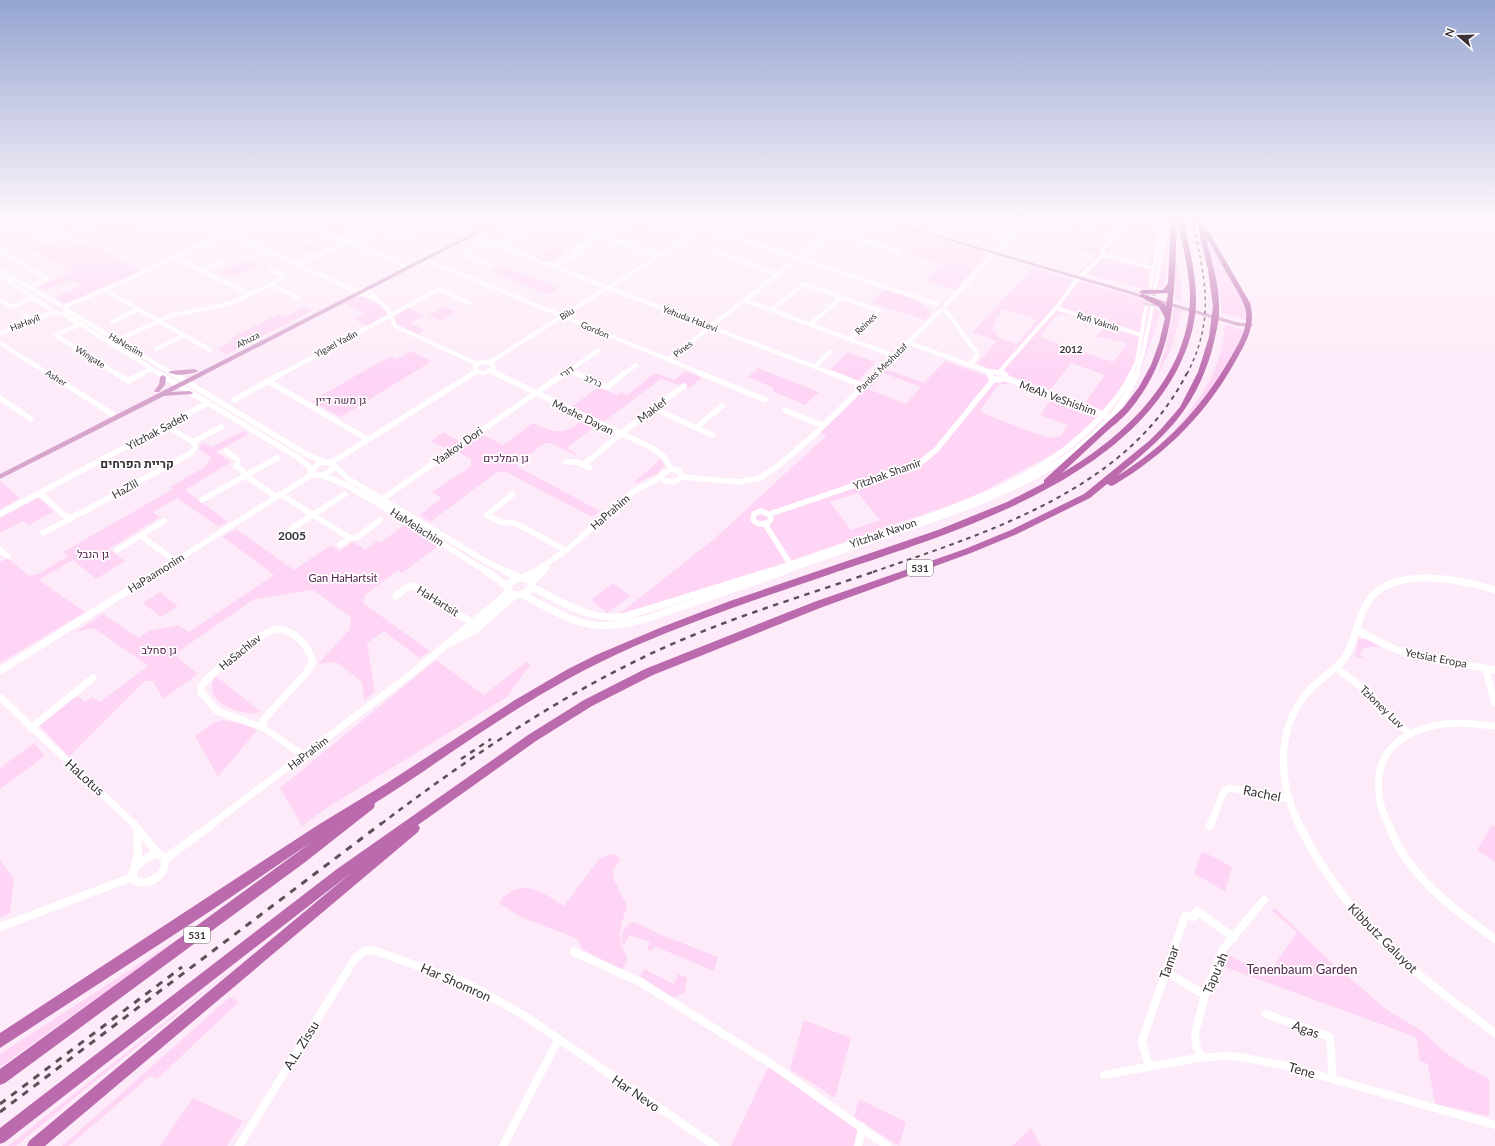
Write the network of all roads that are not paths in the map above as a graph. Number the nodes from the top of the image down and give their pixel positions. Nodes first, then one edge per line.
1 (4, 272) edge
2 (37, 272) edge
3 (142, 272) edge
4 (208, 272) edge
5 (276, 272) edge
6 (317, 272) edge
7 (395, 272) edge
8 (395, 272) edge
9 (457, 272) edge
10 (568, 272) edge
11 (633, 272) edge
12 (773, 272) edge
13 (842, 272) edge
14 (976, 272) edge
15 (1068, 272) edge
16 (1084, 272) edge
17 (1152, 272) edge
18 (1158, 272) edge
19 (1172, 272) edge
20 (1190, 272) edge
21 (1211, 272) edge
22 (1229, 272) edge
23 (777, 274) joint
24 (0, 275) edge
25 (1080, 276) junction
26 (1172, 279) junction
27 (271, 285) junction
28 (1150, 287) tunnel mouth
29 (28, 288) junction
30 (608, 288) junction
31 (1155, 288) tunnel mouth
32 (105, 290) junction
33 (364, 292) junction
34 (250, 294) junction
35 (1140, 294) junction
36 (34, 297) junction
37 (842, 297) junction
38 (299, 298) dead end
39 (0, 300) edge
40 (744, 300) junction
41 (469, 303) dead end
42 (1173, 303) junction
43 (937, 304) junction
44 (946, 304) junction
45 (60, 305) junction
46 (12, 308) junction
47 (65, 308) junction
48 (1056, 308) junction
49 (139, 309) junction
50 (771, 310) junction
51 (943, 310) junction
52 (18, 311) dead end
53 (52, 312) junction
54 (24, 315) dead end
55 (391, 315) junction
56 (563, 316) junction
57 (32, 320) junction
58 (159, 321) junction
59 (112, 322) dead end
60 (80, 324) junction
61 (810, 324) junction
62 (1167, 324) junction
63 (1250, 325) junction
64 (710, 327) junction
65 (0, 335) edge
66 (184, 335) junction
67 (1141, 336) junction
68 (850, 339) junction
69 (118, 340) junction
70 (0, 343) edge
71 (909, 343) junction
72 (156, 349) dead end
73 (210, 350) dead end
74 (599, 350) dead end
75 (830, 352) dead end
76 (895, 356) junction
77 (668, 360) junction
78 (490, 362) junction
79 (477, 364) junction
80 (636, 365) dead end
81 (970, 365) junction
82 (814, 367) junction
83 (151, 370) junction
84 (569, 370) junction
85 (490, 371) junction
86 (1000, 371) junction
87 (171, 372) junction
88 (195, 372) junction
89 (476, 372) junction
90 (990, 372) junction
91 (202, 374) junction
92 (163, 377) junction
93 (1005, 378) junction
94 (994, 379) junction
95 (185, 380) junction
96 (268, 381) junction
97 (176, 384) junction
98 (194, 386) junction
99 (684, 386) dead end
100 (864, 386) junction
101 (157, 393) junction
102 (190, 393) junction
103 (535, 394) junction
104 (0, 398) edge
105 (234, 400) dead end
106 (765, 400) dead end
107 (208, 403) junction
108 (722, 406) dead end
109 (653, 408) junction
110 (785, 410) dead end
111 (112, 414) junction
112 (1104, 415) junction
113 (1111, 417) junction
114 (31, 419) dead end
115 (166, 426) junction
116 (823, 426) junction
117 (221, 427) dead end
118 (696, 428) junction
119 (620, 434) junction
120 (712, 435) dead end
121 (367, 440) junction
122 (194, 445) junction
123 (226, 451) dead end
124 (277, 458) dead end
125 (566, 462) dead end
126 (330, 464) junction
127 (583, 465) junction
128 (590, 468) dead end
129 (671, 469) junction
130 (0, 471) edge
131 (312, 472) junction
132 (244, 475) junction
133 (321, 475) junction
134 (0, 477) edge
135 (661, 477) junction
136 (682, 477) junction
137 (40, 493) junction
138 (1034, 493) junction
139 (345, 494) dead end
140 (513, 494) dead end
141 (279, 495) junction
142 (1087, 496) junction
143 (382, 499) junction
144 (202, 500) dead end
145 (0, 514) edge
146 (770, 514) junction
147 (313, 515) junction
148 (74, 516) junction
149 (380, 520) dead end
150 (164, 522) dead end
151 (765, 524) junction
152 (291, 529) dead end
153 (43, 533) dead end
154 (141, 536) junction
155 (350, 538) junction
156 (340, 545) dead end
157 (0, 550) edge
158 (117, 550) dead end
159 (564, 551) junction
160 (8, 556) dead end
161 (175, 561) junction
162 (791, 565) junction
163 (522, 578) junction
164 (532, 584) junction
165 (508, 590) junction
166 (1495, 590) edge
167 (515, 595) junction
168 (523, 595) junction
169 (396, 596) dead end
170 (472, 623) junction
171 (480, 626) junction
172 (1356, 630) junction
173 (449, 644) junction
174 (1336, 667) junction
175 (1485, 667) junction
176 (1495, 670) edge
177 (0, 671) edge
178 (93, 678) dead end
179 (0, 697) edge
180 (1495, 703) edge
181 (1495, 726) edge
182 (31, 728) junction
183 (264, 728) junction
184 (1410, 733) junction
185 (304, 756) junction
186 (389, 788) junction
187 (463, 788) junction
188 (1290, 798) junction
189 (1210, 826) dead end
190 (137, 829) junction
191 (162, 856) junction
192 (134, 867) junction
193 (133, 877) junction
194 (1264, 900) dead end
195 (0, 927) edge
196 (1234, 938) junction
197 (1495, 939) edge
198 (367, 950) joint
199 (574, 952) dead end
200 (1166, 972) junction
201 (1205, 995) junction
202 (1266, 1014) dead end
203 (1495, 1033) edge
204 (558, 1040) junction
205 (0, 1041) edge
206 (1201, 1057) junction
207 (1149, 1067) junction
208 (1104, 1075) dead end
209 (0, 1078) edge
210 (1334, 1080) junction
211 (1495, 1125) edge
212 (862, 1128) junction
213 (0, 1138) edge
214 (34, 1146) edge
215 (239, 1146) edge
216 (503, 1146) edge
217 (715, 1146) edge
218 (858, 1146) edge
219 (887, 1146) edge

1 - 29 street
2 - 29 street
3 - 32 street
4 - 34 street
5 - 27 street
6 - 33 street
7 - 33 main road, Ahuza
8 - 33 main road, Ahuza
9 - 56 street, Gordon
10 - 30 street, Yehuda HaLevi
11 - 30 street, Bilu
12 - 23 street
13 - 43 street
14 - 44 street
15 - 25 main road
16 - 25 street
17 - 28 street
18 - 31 street
19 - 26 highway
20 - 138 highway, 531
21 - 142 highway, 531
22 - 63 highway
23 - 40 street, Pines
24 - 36 street, HaNesiim
25 - 35 main road
25 - 48 street
26 - 35 highway
26 - 42 highway
27 - 34 street
27 - 38 street
29 - 45 street
30 - 56 street, Bilu
30 - 64 street, Yehuda HaLevi
32 - 47 street
32 - 49 street
33 - 55 street
33 - 88 main road, Ahuza
33 - 91 main road, Ahuza
34 - 58 street
35 - 42 main road
35 - 62 highway
36 - 46 street
36 - 53 street, HaNesiim
37 - 50 street, Reines
37 - 61 street
37 - 68 street, Reines
39 - 46 street
40 - 50 street
40 - 64 street, Pines
41 - 55 street, Yigael Yadin
42 - 62 highway
42 - 63 main road
43 - 44 street
43 - 51 street
44 - 51 street
45 - 47 street
45 - 53 street
46 - 52 street
47 - 53 street
47 - 69 street, HaNesiim
48 - 67 street, Rafi Vaknin
48 - 86 street
49 - 58 street
49 - 59 street
50 - 61 street
51 - 71 street, Pardes Meshutaf
51 - 81 street
53 - 57 street, HaHayil
53 - 60 street, HaNesiim
54 - 57 street
55 - 79 street
55 - 96 street, Yigael Yadin
56 - 77 street, Gordon
56 - 78 street, Bilu
57 - 65 street, HaHayil
58 - 66 street
58 - 69 street
60 - 83 street, HaNesiim
60 - 83 street, Wingate
61 - 68 street
62 - 138 highway
63 - 142 highway
64 - 77 street, Pines
64 - 82 street, Yehuda HaLevi
66 - 72 street
66 - 73 street
67 - 112 street, Yitzhak Navon
67 - 113 street, Yitzhak Navon
68 - 76 street
69 - 87 street, HaNesiim
70 - 111 street, Asher
71 - 76 street, Pardes Meshutaf
71 - 81 street
74 - 84 street, דורי
75 - 82 street
76 - 100 street, Pardes Meshutaf
77 - 106 street, Gordon
78 - 79 street
78 - 85 street
79 - 89 street
80 - 84 street, ברלב
81 - 90 street
82 - 100 street, Yehuda HaLevi
83 - 92 street, HaNesiim
84 - 103 street, דורי
85 - 89 street
85 - 103 street, Moshe Dayan
86 - 90 street
86 - 93 street
87 - 88 main road
87 - 95 street, HaNesiim
88 - 95 main road, Ahuza
89 - 121 street
90 - 94 street
91 - 95 main road, Ahuza
91 - 98 main road
92 - 97 street, HaNesiim
92 - 101 main road
93 - 94 street
93 - 112 street, MeAh VeShishim
94 - 146 street, Yitzhak Shamir
95 - 97 main road, Ahuza
95 - 98 street, HaMelachim
96 - 105 street, Yigael Yadin
96 - 121 street
97 - 101 main road, Ahuza
97 - 102 street
98 - 126 street, HaMelachim
99 - 109 street, Maklef
100 - 116 street, Pardes Meshutaf
101 - 102 main road
101 - 111 main road, Ahuza
101 - 134 main road, Ahuza
102 - 107 street
103 - 119 street, Moshe Dayan
103 - 143 street, Yaakov Dori
104 - 114 street
107 - 115 street, Yitzhak Sadeh
107 - 131 street
108 - 118 street
109 - 118 street
109 - 119 street, Maklef
110 - 116 street
111 - 130 main road, Ahuza
112 - 113 street, MeAh VeShishim
112 - 162 street, Yitzhak Navon
113 - 168 street, Yitzhak Navon
115 - 122 street
115 - 137 street, Yitzhak Sadeh
116 - 136 street, Pardes Meshutaf
117 - 122 street, HaZlil
118 - 120 street
119 - 127 street, Maklef
119 - 129 street, Moshe Dayan
121 - 126 street
122 - 148 street, HaZlil
123 - 132 street
124 - 132 street
125 - 127 street
126 - 131 street, HaPaamonim
126 - 133 street
126 - 143 street, HaMelachim
127 - 128 street
129 - 135 street
129 - 136 street
131 - 133 street, HaMelachim
131 - 141 street, HaPaamonim
132 - 141 street
132 - 144 street
133 - 165 street, HaMelachim
135 - 136 street
135 - 159 street, HaPrahim
137 - 145 street, Yitzhak Sadeh
137 - 148 street
138 - 186 highway, 531
139 - 147 street
140 - 159 street
141 - 147 street
141 - 161 street, HaPaamonim
142 - 187 highway, 531
143 - 163 street, HaMelachim
146 - 151 street
146 - 151 street
147 - 152 street
147 - 155 street
148 - 153 street, HaZlil
149 - 155 street
150 - 154 street
151 - 162 street
154 - 158 street
154 - 161 street
155 - 156 street
157 - 160 street
159 - 163 street, HaPrahim
159 - 164 street, HaPrahim
161 - 177 street, HaPaamonim
162 - 164 street, Yitzhak Navon
163 - 164 street
163 - 165 street
164 - 168 street
165 - 167 street
165 - 170 street, HaPrahim
166 - 172 street, Kibbutz Galuyot
167 - 168 street
167 - 171 street, HaPrahim
169 - 170 street, HaHartsit
170 - 171 street, HaHartsit
170 - 173 street, HaPrahim
171 - 173 street, HaPrahim
172 - 174 street, Kibbutz Galuyot
172 - 175 street, Yetsiat Eropa
173 - 185 street, HaPrahim
174 - 184 street, Tzioney Luv
174 - 188 street, Kibbutz Galuyot
175 - 176 street, Yetsiat Eropa
175 - 180 street
178 - 182 street
179 - 182 street, HaLotus
181 - 184 street
182 - 190 street, HaLotus
183 - 183 street, HaSachlav
183 - 185 street, HaSachlav
184 - 197 street
185 - 191 street, HaPrahim
186 - 205 highway
186 - 209 highway, 531
187 - 213 highway, 531
187 - 214 highway
188 - 189 street, Rachel
188 - 203 street, Kibbutz Galuyot
190 - 191 street, HaLotus
190 - 192 street
191 - 192 street
191 - 193 street
192 - 193 street
193 - 195 street
194 - 196 street, Tapu'ah
196 - 200 street, Tamar
196 - 201 street, Tapu'ah
198 - 204 street, Har Shomron
198 - 215 street, A.L. Zissu
199 - 212 street
200 - 201 street
200 - 207 street, Tamar
201 - 206 street, Tapu'ah
202 - 210 street, Agas
204 - 216 street
204 - 217 street, Har Nevo
206 - 207 street, Tene
206 - 210 street, Tene
207 - 208 street, Tene
210 - 211 street, Tene
212 - 218 street
212 - 219 street

